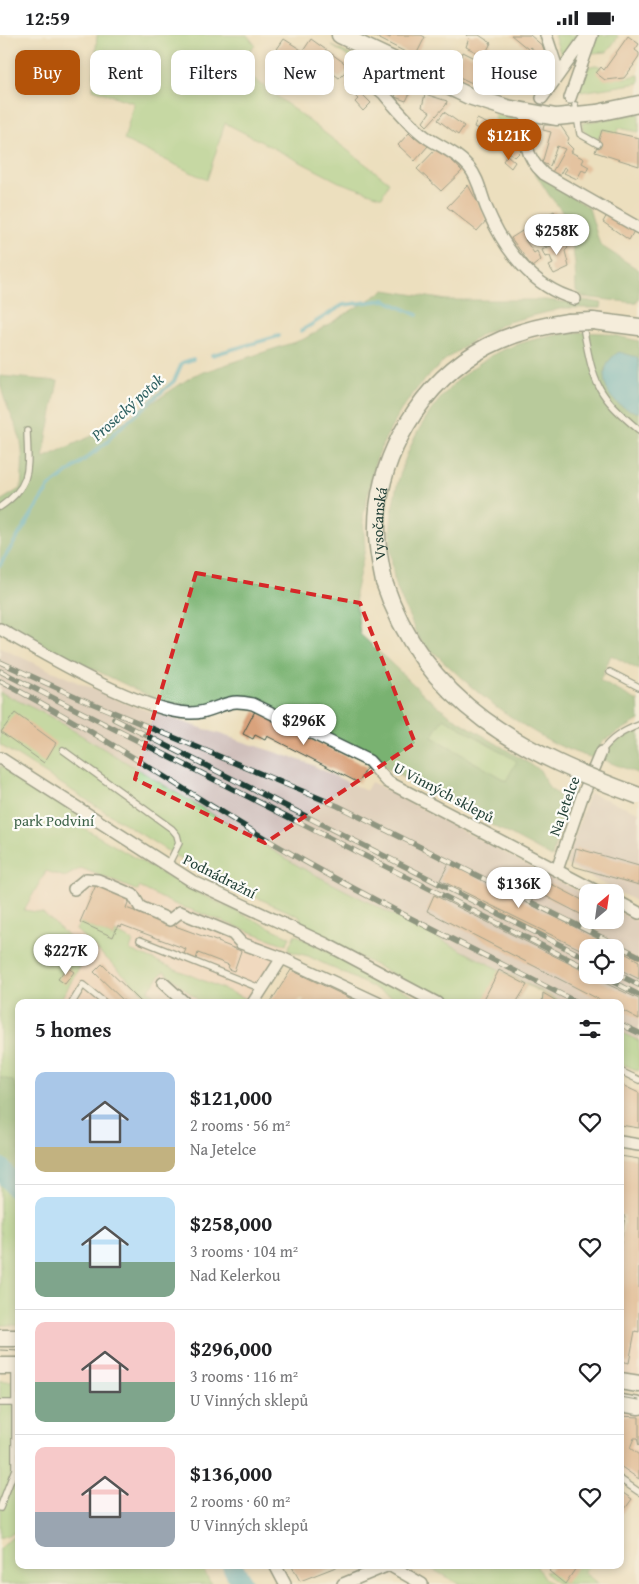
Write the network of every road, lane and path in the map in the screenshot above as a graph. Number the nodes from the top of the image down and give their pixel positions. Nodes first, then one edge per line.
1 (340, 35) edge
2 (546, 35) edge
3 (587, 35) edge
4 (592, 35) edge
5 (371, 50) edge
6 (559, 74) junction
7 (463, 93) edge
8 (639, 93) edge
9 (385, 95) edge
10 (542, 98) dead end
11 (639, 104) edge
12 (574, 106) junction
13 (526, 111) junction
14 (598, 144) dead end
15 (639, 228) edge
16 (575, 299) dead end
17 (588, 327) junction
18 (639, 327) edge
19 (639, 430) edge
20 (27, 431) dead end
21 (0, 507) edge
22 (0, 629) edge
23 (610, 672) dead end
24 (639, 687) edge
25 (639, 725) edge
26 (63, 750) dead end
27 (601, 752) joint
28 (0, 757) edge
29 (639, 796) edge
30 (168, 865) junction
31 (557, 870) junction
32 (583, 884) edge
33 (74, 889) dead end
34 (624, 905) edge
35 (639, 913) edge
36 (140, 940) dead end
37 (282, 957) junction
38 (163, 983) dead end
39 (262, 989) junction
40 (74, 999) edge
41 (100, 999) edge
42 (181, 999) edge
43 (256, 999) edge
44 (370, 999) edge
45 (429, 999) edge
46 (624, 1073) edge
47 (639, 1080) edge
48 (624, 1143) edge
49 (639, 1145) edge
50 (0, 1338) edge
51 (15, 1338) edge
52 (11, 1366) edge
53 (624, 1382) edge
54 (639, 1384) edge
55 (15, 1396) edge
56 (0, 1403) edge
57 (15, 1403) edge
58 (624, 1404) edge
59 (639, 1406) edge
60 (15, 1469) edge
61 (624, 1482) edge
62 (639, 1492) edge
63 (0, 1508) edge
64 (277, 1569) edge
65 (379, 1569) edge
66 (396, 1569) edge
67 (285, 1584) edge
68 (343, 1584) edge
69 (422, 1584) edge

1 - 5 main road
2 - 6 street
3 - 6 street
4 - 12 street
6 - 10 street
7 - 13 main road
8 - 12 main road
9 - 16 street
11 - 12 main road
12 - 13 main road
12 - 14 lane
13 - 15 street
17 - 18 main road, Vysočanská
17 - 19 lane
17 - 29 main road, Vysočanská, bridge
20 - 21 lane
22 - 31 street, U Vinných sklepů
23 - 24 lane
25 - 27 lane
26 - 30 lane
27 - 31 street, Na Jetelce
28 - 30 street, Podnádražní
30 - 45 street, Podnádražní
31 - 32 street, U Vinných sklepů
33 - 37 street
34 - 35 street
36 - 39 lane
37 - 39 street
37 - 44 street
38 - 42 street
39 - 43 street
40 - 41 lane
46 - 47 lane
48 - 49 street
50 - 51 main road
52 - 55 lane
53 - 54 main road
56 - 57 lane
58 - 59 main road
60 - 63 lane
61 - 62 lane
64 - 67 street
65 - 68 street
66 - 69 street

